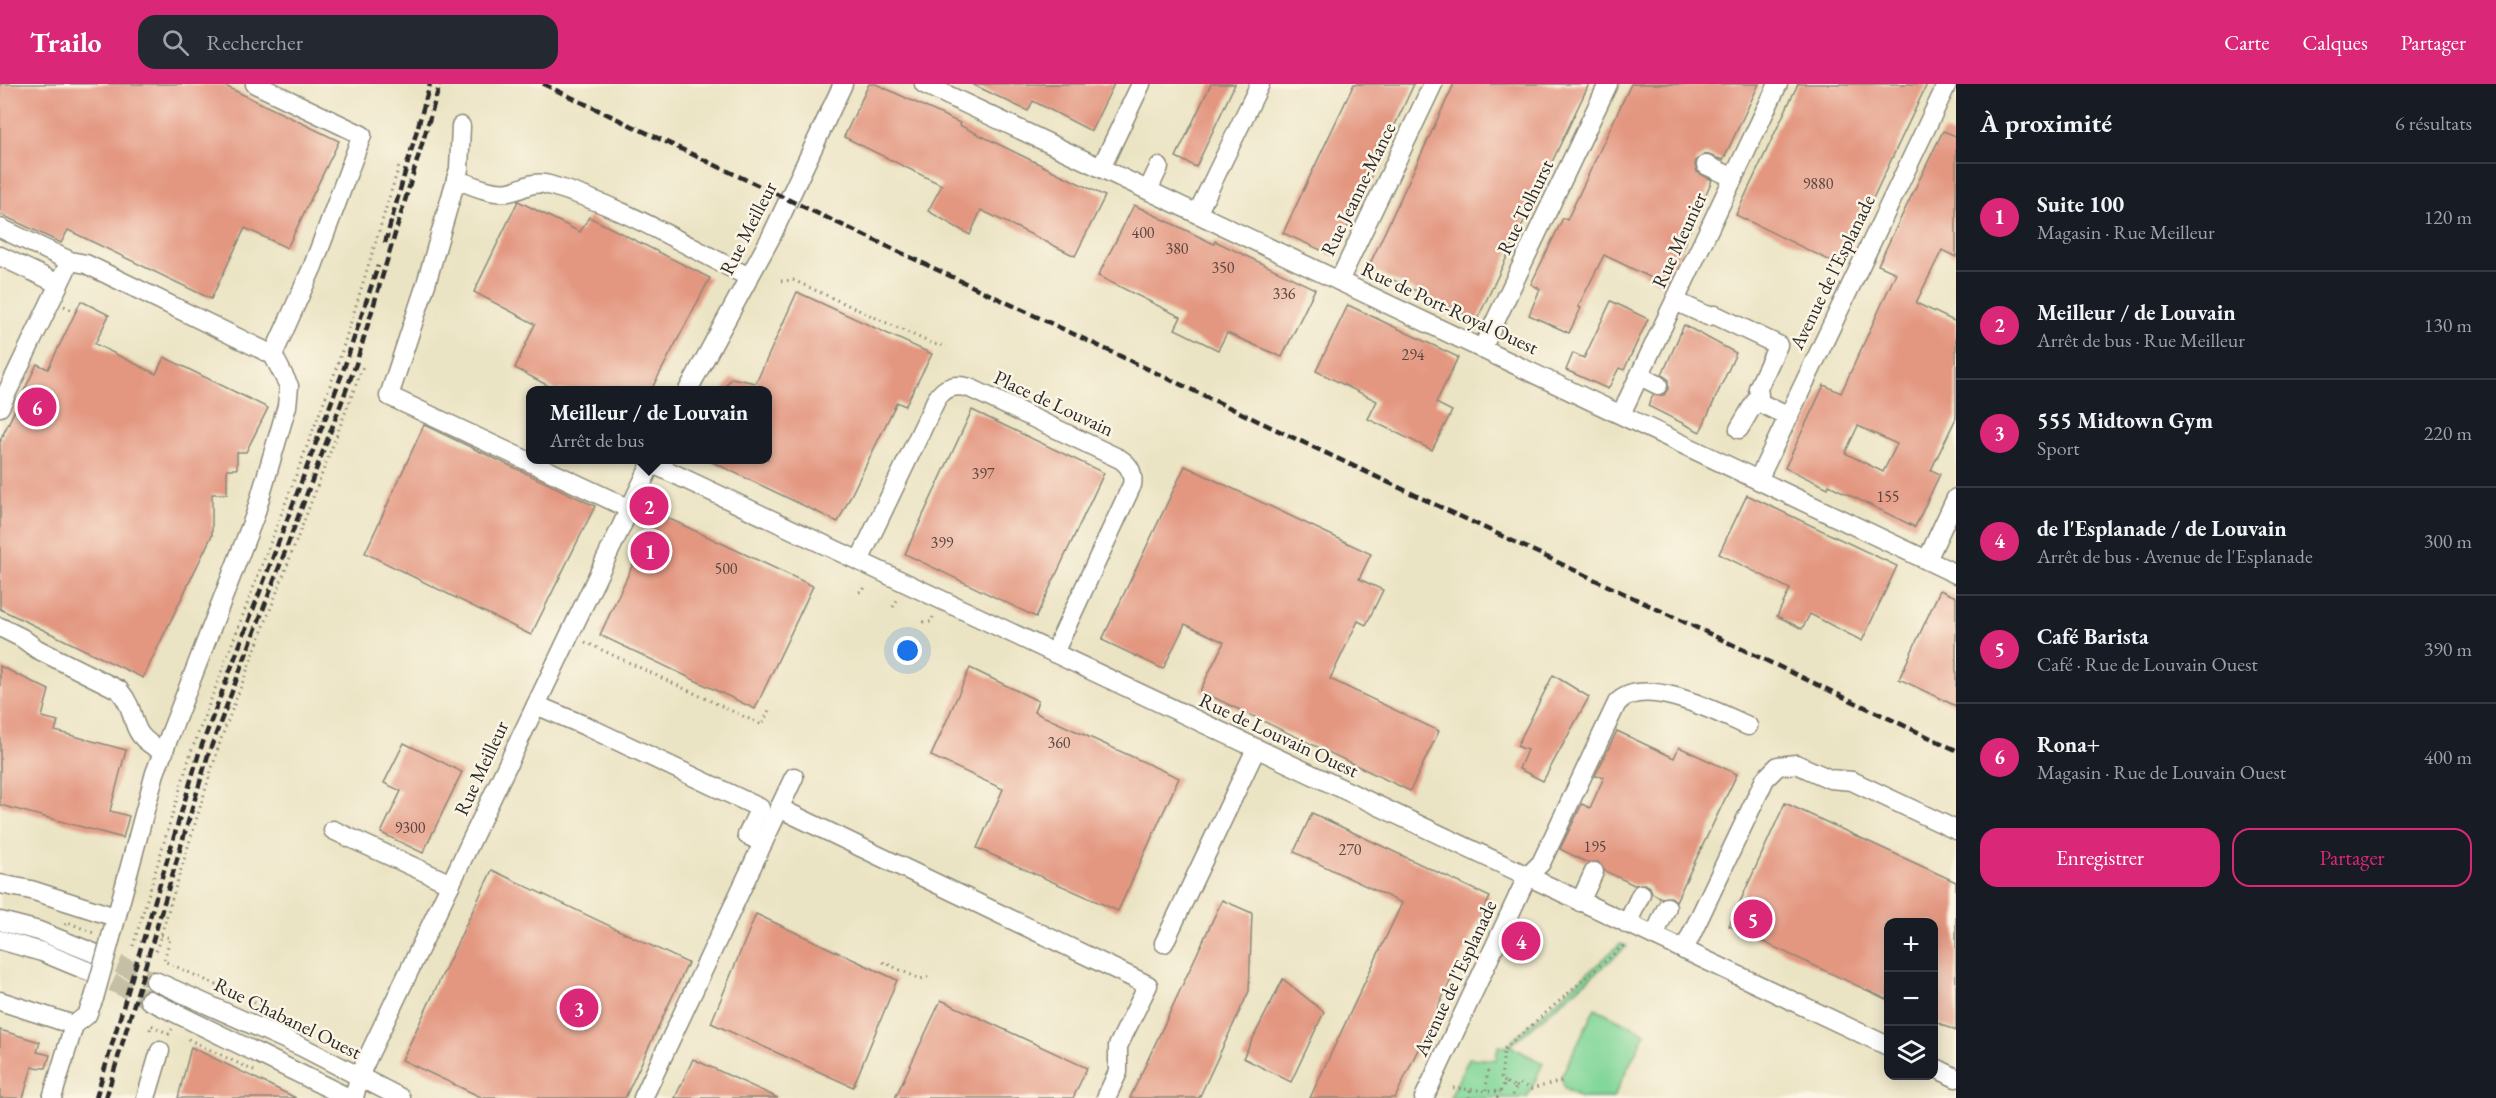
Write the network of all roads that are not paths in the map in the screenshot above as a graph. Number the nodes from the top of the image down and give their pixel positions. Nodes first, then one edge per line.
1 (255, 84) edge
2 (843, 84) edge
3 (924, 84) edge
4 (1141, 84) edge
5 (1260, 84) edge
6 (1433, 84) edge
7 (1608, 84) edge
8 (1778, 84) edge
9 (1947, 84) edge
10 (461, 126) dead end
11 (1706, 165) dead end
12 (1159, 167) dead end
13 (1101, 168) junction
14 (1734, 178) junction
15 (456, 179) junction
16 (1148, 190) junction
17 (1197, 214) junction
18 (0, 228) edge
19 (0, 256) edge
20 (70, 261) junction
21 (749, 277) junction
22 (1339, 281) junction
23 (59, 284) junction
24 (1677, 297) junction
25 (1482, 349) junction
26 (273, 355) junction
27 (1640, 376) junction
28 (1658, 385) dead end
29 (690, 386) edge
30 (1756, 401) junction
31 (0, 407) edge
32 (1621, 414) junction
33 (1789, 417) junction
34 (1739, 429) dead end
35 (526, 460) edge
36 (535, 464) edge
37 (651, 464) edge
38 (658, 464) edge
39 (1758, 480) junction
40 (1956, 498) edge
41 (630, 508) junction
42 (1927, 560) junction
43 (859, 561) junction
44 (1956, 574) edge
45 (0, 627) edge
46 (1054, 653) junction
47 (536, 705) junction
48 (1748, 726) dead end
49 (1256, 749) junction
50 (164, 752) junction
51 (794, 777) dead end
52 (780, 808) junction
53 (333, 830) dead end
54 (1956, 830) edge
55 (763, 843) junction
56 (1594, 872) dead end
57 (1527, 877) junction
58 (0, 884) edge
59 (451, 884) junction
60 (1641, 894) dead end
61 (1580, 902) junction
62 (1667, 907) dead end
63 (115, 917) junction
64 (0, 921) edge
65 (1627, 924) junction
66 (1654, 936) junction
67 (0, 940) edge
68 (1164, 943) dead end
69 (1684, 950) junction
70 (94, 952) tunnel mouth
71 (88, 971) tunnel mouth
72 (155, 981) tunnel mouth
73 (149, 1000) tunnel mouth
74 (0, 1001) edge
75 (74, 1025) junction
76 (1884, 1044) edge
77 (160, 1051) dead end
78 (1938, 1069) edge
79 (359, 1077) junction
80 (1956, 1078) edge
81 (52, 1098) edge
82 (146, 1098) edge
83 (350, 1098) edge
84 (354, 1098) edge
85 (401, 1098) edge
86 (643, 1098) edge
87 (1106, 1098) edge
88 (1424, 1098) edge

1 - 26 street
2 - 21 street, Rue Meilleur
3 - 13 street, Rue de Port-Royal Ouest
4 - 13 street
5 - 17 street
6 - 22 street, Rue Jeanne-Mance
7 - 25 street, Rue Tolhurst
8 - 14 street, Rue Meunier
9 - 33 street, Avenue de l'Esplanade
10 - 15 street
11 - 14 street
12 - 16 street
13 - 16 street, Rue de Port-Royal Ouest
14 - 24 street, Rue Meunier
15 - 21 street
15 - 35 street
16 - 17 street, Rue de Port-Royal Ouest
17 - 22 street, Rue de Port-Royal Ouest
18 - 20 street
19 - 23 street
20 - 23 street
20 - 26 street
21 - 29 street, Rue Meilleur
22 - 25 street, Rue de Port-Royal Ouest
23 - 31 street
24 - 27 street, Rue Meunier
24 - 30 street
25 - 32 street, Rue de Port-Royal Ouest
26 - 50 street
27 - 28 street
27 - 32 street, Rue Meunier
30 - 33 street
30 - 34 street
32 - 39 street, Rue de Port-Royal Ouest
33 - 39 street, Avenue de l'Esplanade
36 - 41 street
37 - 41 street, Rue Meilleur
38 - 43 street, Rue de Louvain Ouest
39 - 42 street, Rue de Port-Royal Ouest
40 - 42 street
41 - 47 street, Rue Meilleur
42 - 44 street, Rue de Port-Royal Ouest
43 - 46 street, Rue de Louvain Ouest
43 - 46 street, Place de Louvain
45 - 50 street
46 - 49 street, Rue de Louvain Ouest
47 - 55 street
47 - 59 street, Rue Meilleur
48 - 57 street, Avenue de l'Esplanade
49 - 57 street, Rue de Louvain Ouest
49 - 68 street
50 - 63 street
51 - 52 street
52 - 55 street
52 - 87 street
53 - 59 street
54 - 69 street
55 - 86 street
56 - 61 street
57 - 61 street, Rue de Louvain Ouest
57 - 88 street, Avenue de l'Esplanade
58 - 63 street
59 - 79 street, Rue Meilleur
60 - 65 street
61 - 65 street, Rue de Louvain Ouest
62 - 66 street
63 - 75 street, bridge
64 - 70 street
65 - 66 street, Rue de Louvain Ouest
66 - 69 street, Rue de Louvain Ouest
67 - 71 street
69 - 76 street, Rue de Louvain Ouest
72 - 79 street, Rue Chabanel Ouest
73 - 83 street
74 - 75 street
75 - 81 street
77 - 82 street
78 - 80 street
79 - 84 street, Rue Meilleur
79 - 85 street, Rue Chabanel Ouest

